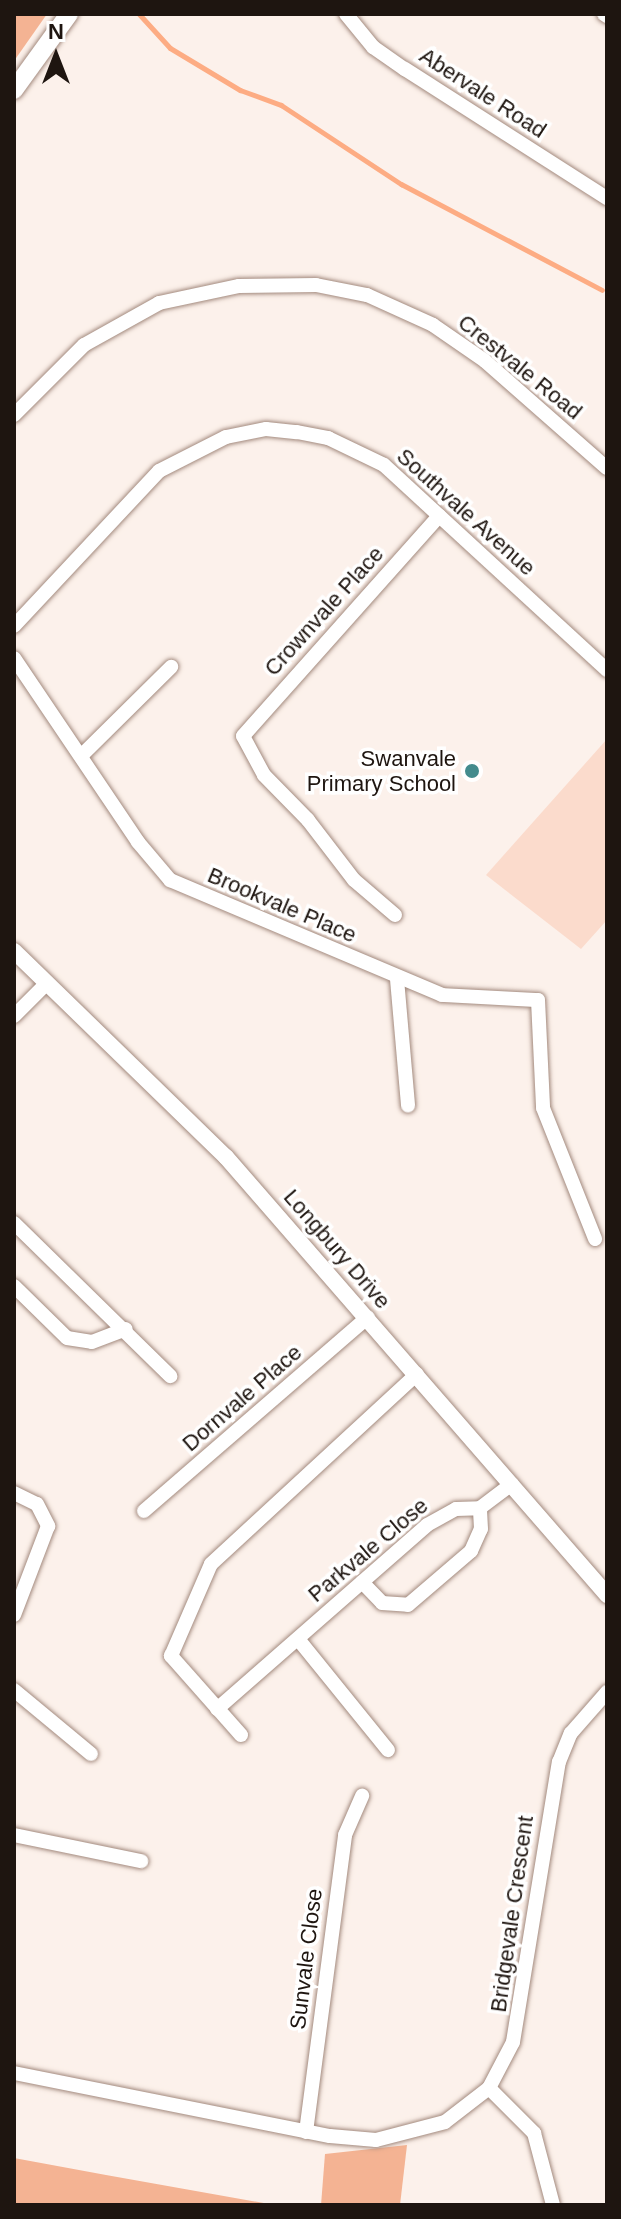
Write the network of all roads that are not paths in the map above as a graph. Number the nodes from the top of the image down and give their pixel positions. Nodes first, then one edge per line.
1 (69, 14) edge
2 (346, 14) edge
3 (14, 90) edge
4 (607, 198) edge
5 (14, 415) edge
6 (607, 468) edge
7 (439, 516) junction
8 (14, 626) edge
9 (14, 658) edge
10 (171, 667) dead end
11 (607, 670) edge
12 (81, 756) junction
13 (395, 915) dead end
14 (14, 951) edge
15 (397, 979) junction
16 (47, 983) junction
17 (14, 1016) edge
18 (408, 1106) dead end
19 (14, 1223) edge
20 (595, 1239) dead end
21 (14, 1286) edge
22 (368, 1317) junction
23 (126, 1329) junction
24 (417, 1374) junction
25 (170, 1376) dead end
26 (512, 1484) junction
27 (14, 1493) edge
28 (480, 1508) junction
29 (144, 1511) dead end
30 (362, 1582) junction
31 (607, 1595) edge
32 (14, 1615) edge
33 (298, 1639) junction
34 (14, 1690) edge
35 (607, 1692) edge
36 (217, 1709) junction
37 (241, 1735) dead end
38 (388, 1750) dead end
39 (91, 1754) dead end
40 (362, 1796) dead end
41 (14, 1835) edge
42 (141, 1861) dead end
43 (14, 2073) edge
44 (489, 2088) junction
45 (306, 2132) junction
46 (553, 2205) edge

1 - 3 main road
2 - 4 street, Abervale Road
5 - 6 street, Crestvale Road
7 - 8 street, Southvale Avenue
7 - 11 street, Southvale Avenue
7 - 13 street, Crownvale Place
9 - 12 street, Brookvale Place
10 - 12 street
12 - 15 street, Brookvale Place
14 - 16 street, Longbury Drive
15 - 18 street
15 - 20 street, Brookvale Place
16 - 17 street
16 - 22 street, Longbury Drive
19 - 23 street
21 - 23 street
22 - 24 street, Longbury Drive
22 - 29 street, Dornvale Place
23 - 25 street
24 - 26 street, Longbury Drive
24 - 36 street
26 - 28 street, Parkvale Close
26 - 31 street, Longbury Drive
27 - 32 street
28 - 30 street, Parkvale Close
28 - 30 street
30 - 33 street, Parkvale Close
33 - 36 street, Parkvale Close
33 - 38 street
34 - 39 street
35 - 44 street, Bridgevale Crescent
36 - 37 street
40 - 45 street, Sunvale Close
41 - 42 street
43 - 45 street, Bridgevale Crescent
44 - 45 street, Bridgevale Crescent
44 - 46 street

